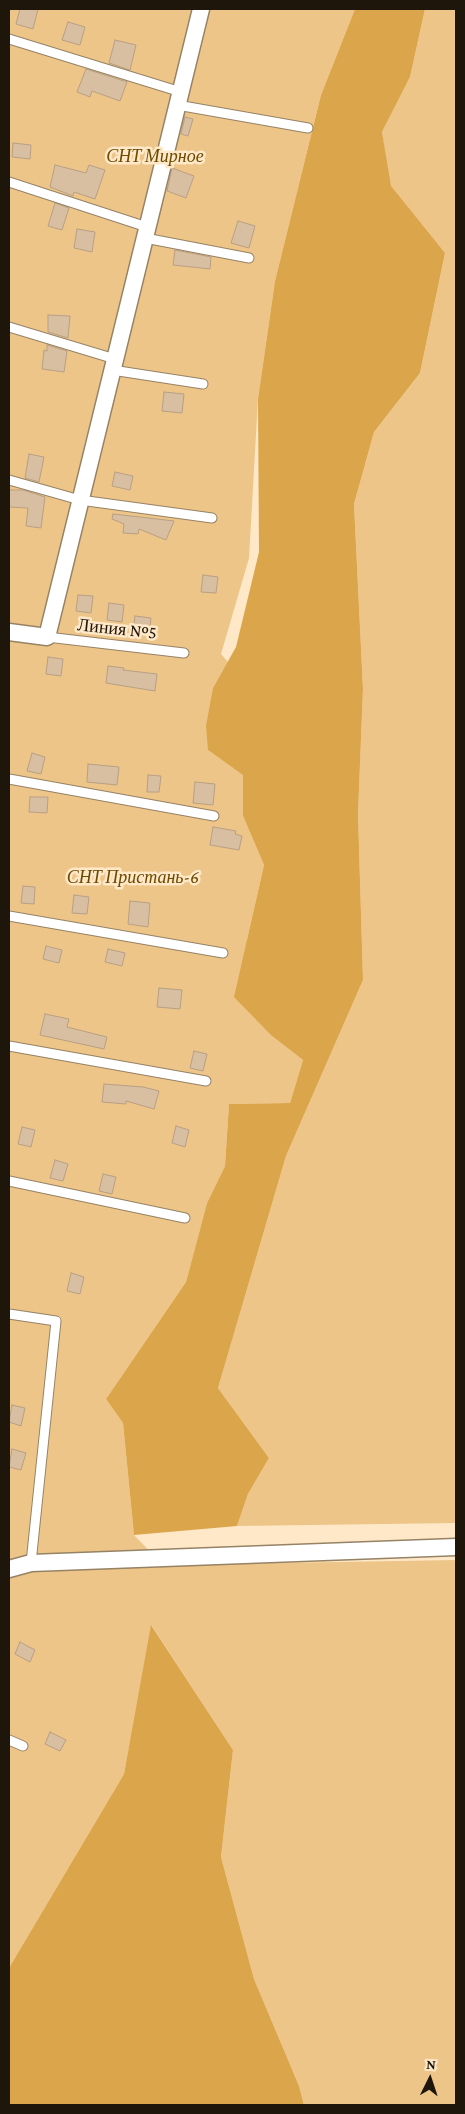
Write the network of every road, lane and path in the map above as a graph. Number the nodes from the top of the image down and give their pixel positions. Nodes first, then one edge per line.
1 (201, 9) edge
2 (9, 39) edge
3 (179, 98) junction
4 (308, 128) dead end
5 (9, 182) edge
6 (146, 232) junction
7 (249, 258) dead end
8 (9, 327) edge
9 (114, 364) junction
10 (203, 384) dead end
11 (9, 480) edge
12 (80, 500) junction
13 (212, 518) dead end
14 (9, 632) edge
15 (47, 637) junction
16 (184, 652) dead end
17 (9, 779) edge
18 (214, 816) dead end
19 (9, 916) edge
20 (222, 953) dead end
21 (9, 1046) edge
22 (206, 1081) dead end
23 (9, 1181) edge
24 (185, 1218) dead end
25 (9, 1314) edge
26 (456, 1547) edge
27 (31, 1563) junction
28 (9, 1569) edge
29 (9, 1740) edge
30 (23, 1746) dead end

1 - 3 street
2 - 3 lane
3 - 4 lane
3 - 6 street
5 - 6 lane
6 - 7 lane
6 - 9 street
8 - 9 lane
9 - 10 lane
9 - 12 street
11 - 12 lane
12 - 13 lane
12 - 15 street
14 - 15 street
15 - 16 lane, Линия №5
17 - 18 lane
19 - 20 lane
21 - 22 lane
23 - 24 lane
25 - 27 lane
26 - 27 street
27 - 28 street
29 - 30 lane

